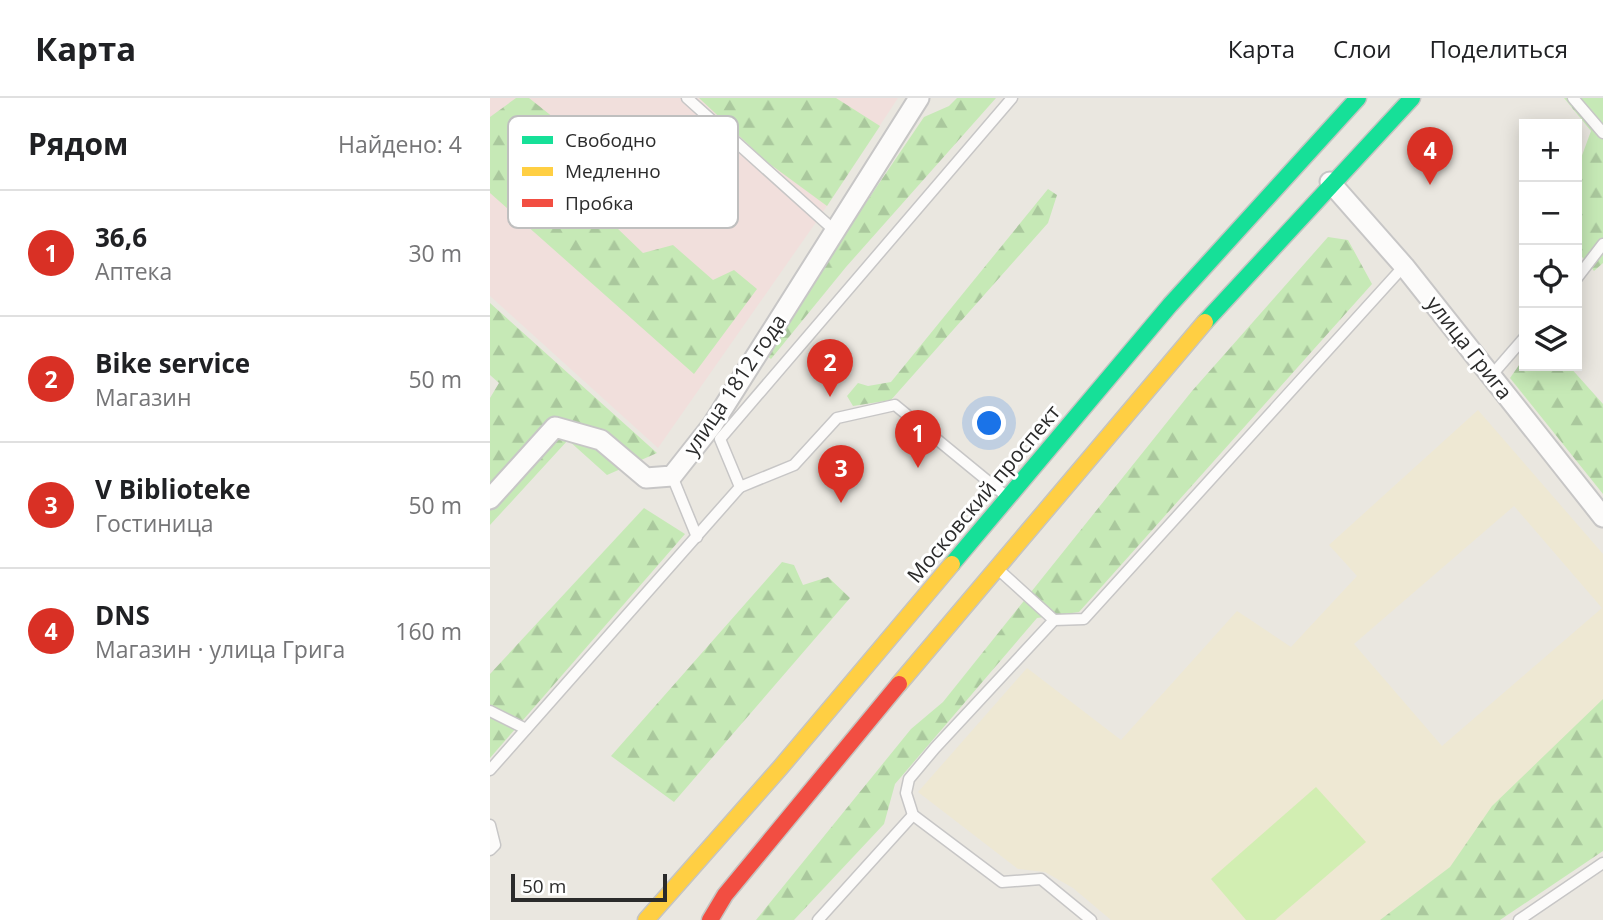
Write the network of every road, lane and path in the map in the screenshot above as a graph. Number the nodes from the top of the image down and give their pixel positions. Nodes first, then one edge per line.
1 (687, 98) edge
2 (919, 98) edge
3 (1012, 98) edge
4 (1358, 98) edge
5 (1412, 98) edge
6 (1573, 98) edge
7 (707, 116) edge
8 (1603, 133) edge
9 (738, 144) edge
10 (1330, 181) junction
11 (835, 231) junction
12 (1603, 244) edge
13 (1404, 266) junction
14 (1582, 270) edge
15 (1519, 344) edge
16 (1491, 376) junction
17 (717, 432) junction
18 (673, 476) junction
19 (740, 487) junction
20 (1009, 498) junction
21 (490, 499) edge
22 (1603, 517) edge
23 (697, 537) junction
24 (997, 568) junction
25 (1054, 620) junction
26 (490, 711) edge
27 (526, 729) junction
28 (490, 770) edge
29 (913, 815) junction
30 (490, 825) edge
31 (490, 850) edge
32 (1603, 863) edge
33 (693, 866) junction
34 (725, 895) junction
35 (646, 920) edge
36 (710, 920) edge
37 (818, 920) edge
38 (1091, 920) edge
39 (1519, 920) edge

1 - 7 lane
2 - 11 street, улица 1812 года
3 - 17 lane
4 - 20 main road, Московский проспект
5 - 10 main road
6 - 8 lane
9 - 11 lane
10 - 13 street, улица Грига
10 - 24 main road
11 - 17 street, улица 1812 года
12 - 14 lane
13 - 16 street, улица Грига
13 - 25 lane
15 - 16 lane
16 - 22 street, улица Грига
17 - 18 street, улица 1812 года
17 - 19 lane
18 - 21 street, улица 1812 года
18 - 23 lane
19 - 20 lane
19 - 23 lane
20 - 33 main road, Московский проспект
23 - 27 lane
24 - 25 lane
24 - 34 main road
25 - 29 lane
26 - 27 lane
27 - 28 lane
29 - 37 lane
29 - 38 lane
30 - 31 lane
32 - 39 lane
33 - 34 main road
33 - 35 main road, Московский проспект
34 - 36 main road

